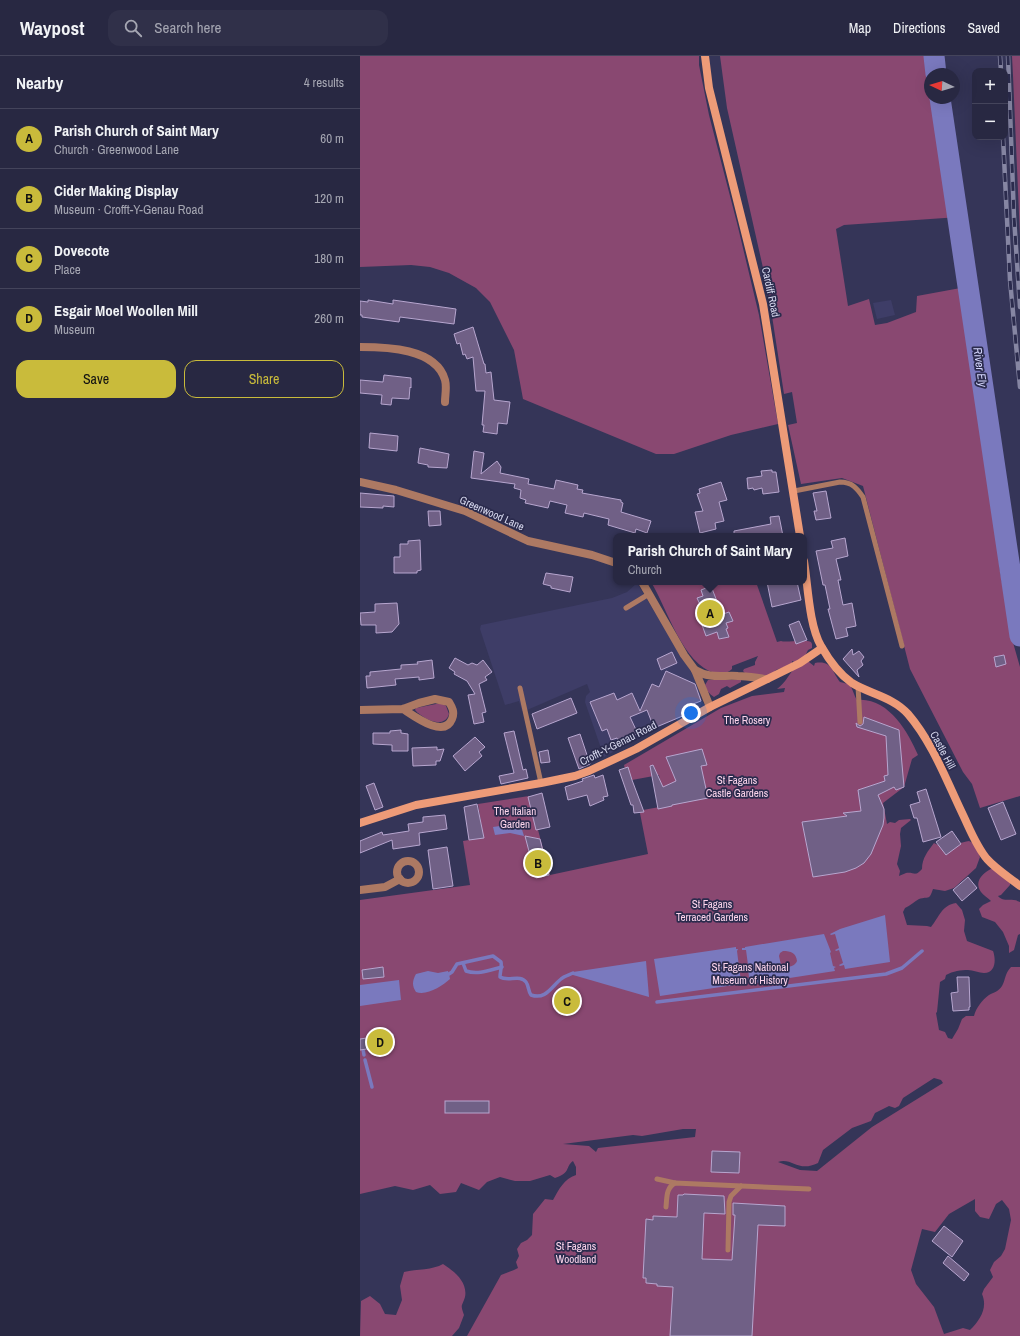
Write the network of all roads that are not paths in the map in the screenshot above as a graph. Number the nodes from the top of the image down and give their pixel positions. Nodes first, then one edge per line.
1 (705, 56) edge
2 (360, 347) edge
3 (445, 402) dead end
4 (360, 482) edge
5 (794, 491) junction
6 (800, 533) edge
7 (613, 562) edge
8 (807, 581) edge
9 (644, 585) edge
10 (650, 594) junction
11 (626, 608) dead end
12 (902, 646) dead end
13 (822, 648) junction
14 (696, 670) junction
15 (767, 679) junction
16 (858, 686) junction
17 (520, 688) dead end
18 (710, 707) junction
19 (404, 709) junction
20 (360, 710) edge
21 (860, 722) dead end
22 (541, 783) junction
23 (360, 823) edge
24 (400, 879) dead end
25 (1020, 886) edge
26 (360, 890) edge
27 (657, 1179) dead end
28 (675, 1183) junction
29 (742, 1185) junction
30 (809, 1189) dead end
31 (666, 1207) dead end
32 (728, 1250) dead end

1 - 5 street, Cardiff Road
2 - 3 street
4 - 7 street, Greenwood Lane
5 - 6 street, Cardiff Road
5 - 12 lane
8 - 13 street
9 - 10 street
10 - 11 lane
10 - 14 street
13 - 15 street, Crofft-Y-Genau Road
13 - 16 street, Castle Hill
14 - 15 street
14 - 18 street
15 - 18 street, Crofft-Y-Genau Road
16 - 21 lane
16 - 25 street, Castle Hill
17 - 22 lane
18 - 22 street, Crofft-Y-Genau Road
19 - 19 street
19 - 20 street
22 - 23 street, Crofft-Y-Genau Road
24 - 26 street
27 - 28 lane
28 - 29 lane
28 - 31 lane
29 - 30 lane
29 - 32 lane

